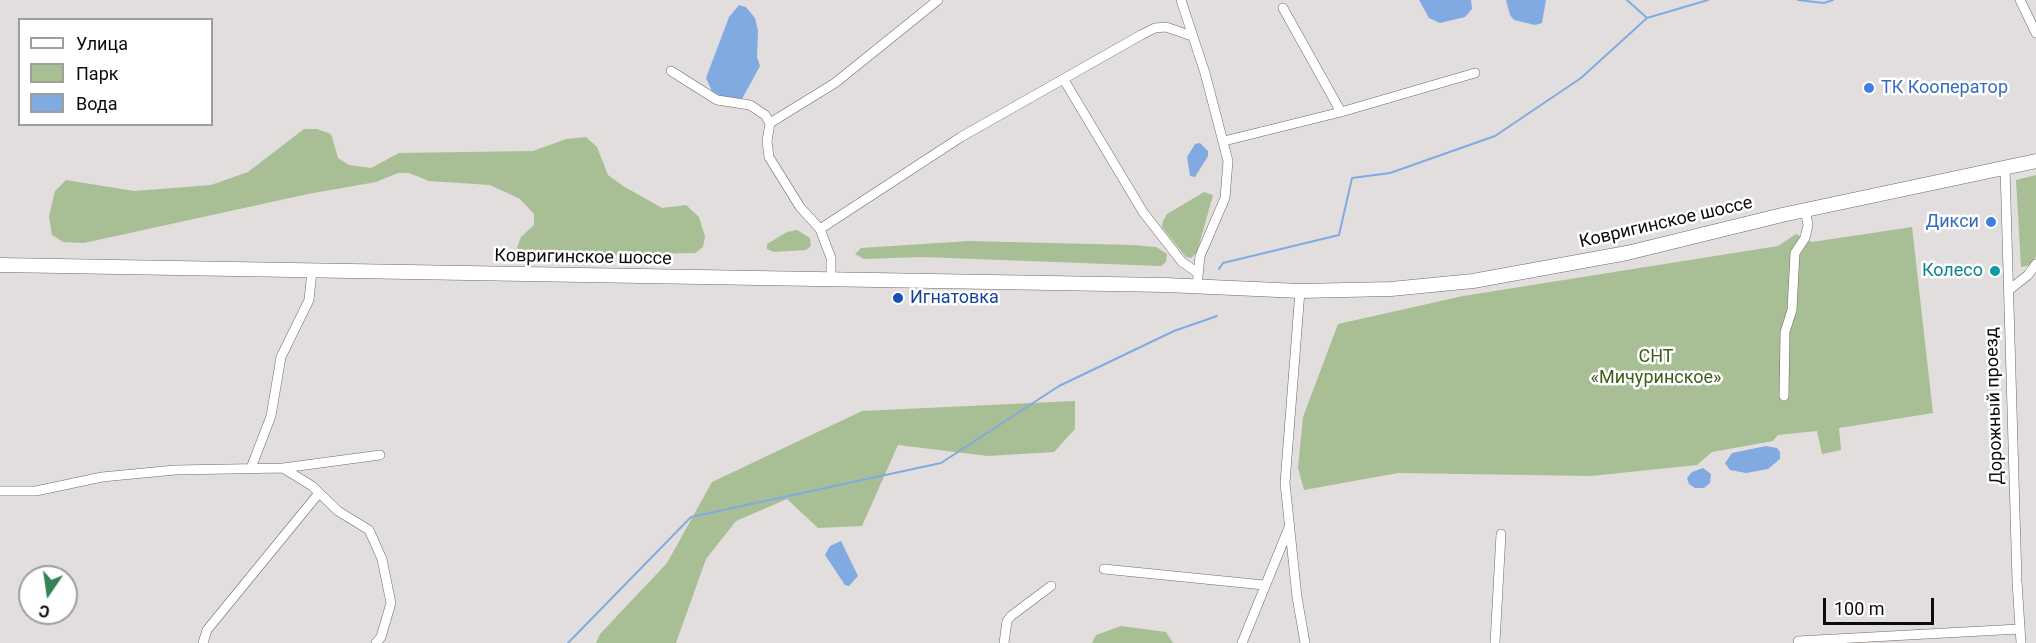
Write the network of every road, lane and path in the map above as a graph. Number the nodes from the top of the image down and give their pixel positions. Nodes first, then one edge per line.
1 (938, 0) edge
2 (1181, 0) edge
3 (2020, 0) edge
4 (1283, 8) dead end
5 (2036, 33) edge
6 (1192, 36) junction
7 (671, 71) dead end
8 (1475, 73) dead end
9 (1064, 80) junction
10 (1341, 112) junction
11 (770, 123) junction
12 (1224, 141) junction
13 (2036, 161) edge
14 (2005, 168) junction
15 (1805, 210) junction
16 (820, 229) junction
17 (2036, 264) edge
18 (0, 265) edge
19 (312, 271) junction
20 (1198, 280) junction
21 (831, 281) junction
22 (2008, 290) junction
23 (1300, 291) junction
24 (1784, 396) dead end
25 (380, 455) dead end
26 (251, 468) junction
27 (283, 468) junction
28 (0, 491) edge
29 (319, 493) junction
30 (1290, 525) junction
31 (1501, 534) dead end
32 (1104, 568) dead end
33 (1264, 585) junction
34 (1052, 586) dead end
35 (2019, 629) junction
36 (1798, 641) dead end
37 (203, 643) edge
38 (376, 643) edge
39 (1004, 643) edge
40 (1242, 643) edge
41 (1305, 643) edge
42 (1495, 643) edge
43 (2021, 643) edge

1 - 11 street
2 - 6 street
3 - 5 street
4 - 10 street
6 - 9 street
6 - 12 street
7 - 11 street
8 - 10 street
9 - 16 street
9 - 20 street
10 - 12 street
11 - 16 street
12 - 20 street
13 - 14 main road, Ковригинское шоссе
14 - 15 main road, Ковригинское шоссе
14 - 22 street, Дорожный проезд
15 - 23 main road, Ковригинское шоссе
15 - 24 street
16 - 21 street
17 - 22 street
18 - 19 main road, Ковригинское шоссе
19 - 21 main road, Ковригинское шоссе
19 - 26 street
20 - 21 main road, Ковригинское шоссе
20 - 23 main road, Ковригинское шоссе
22 - 35 street, Дорожный проезд
23 - 30 street
25 - 27 street
26 - 27 street
26 - 28 street
27 - 29 street
29 - 37 street
29 - 38 street
30 - 33 street
30 - 41 street
31 - 42 street
32 - 33 street
33 - 40 street
34 - 39 street
35 - 36 street
35 - 43 street, Дорожный проезд

